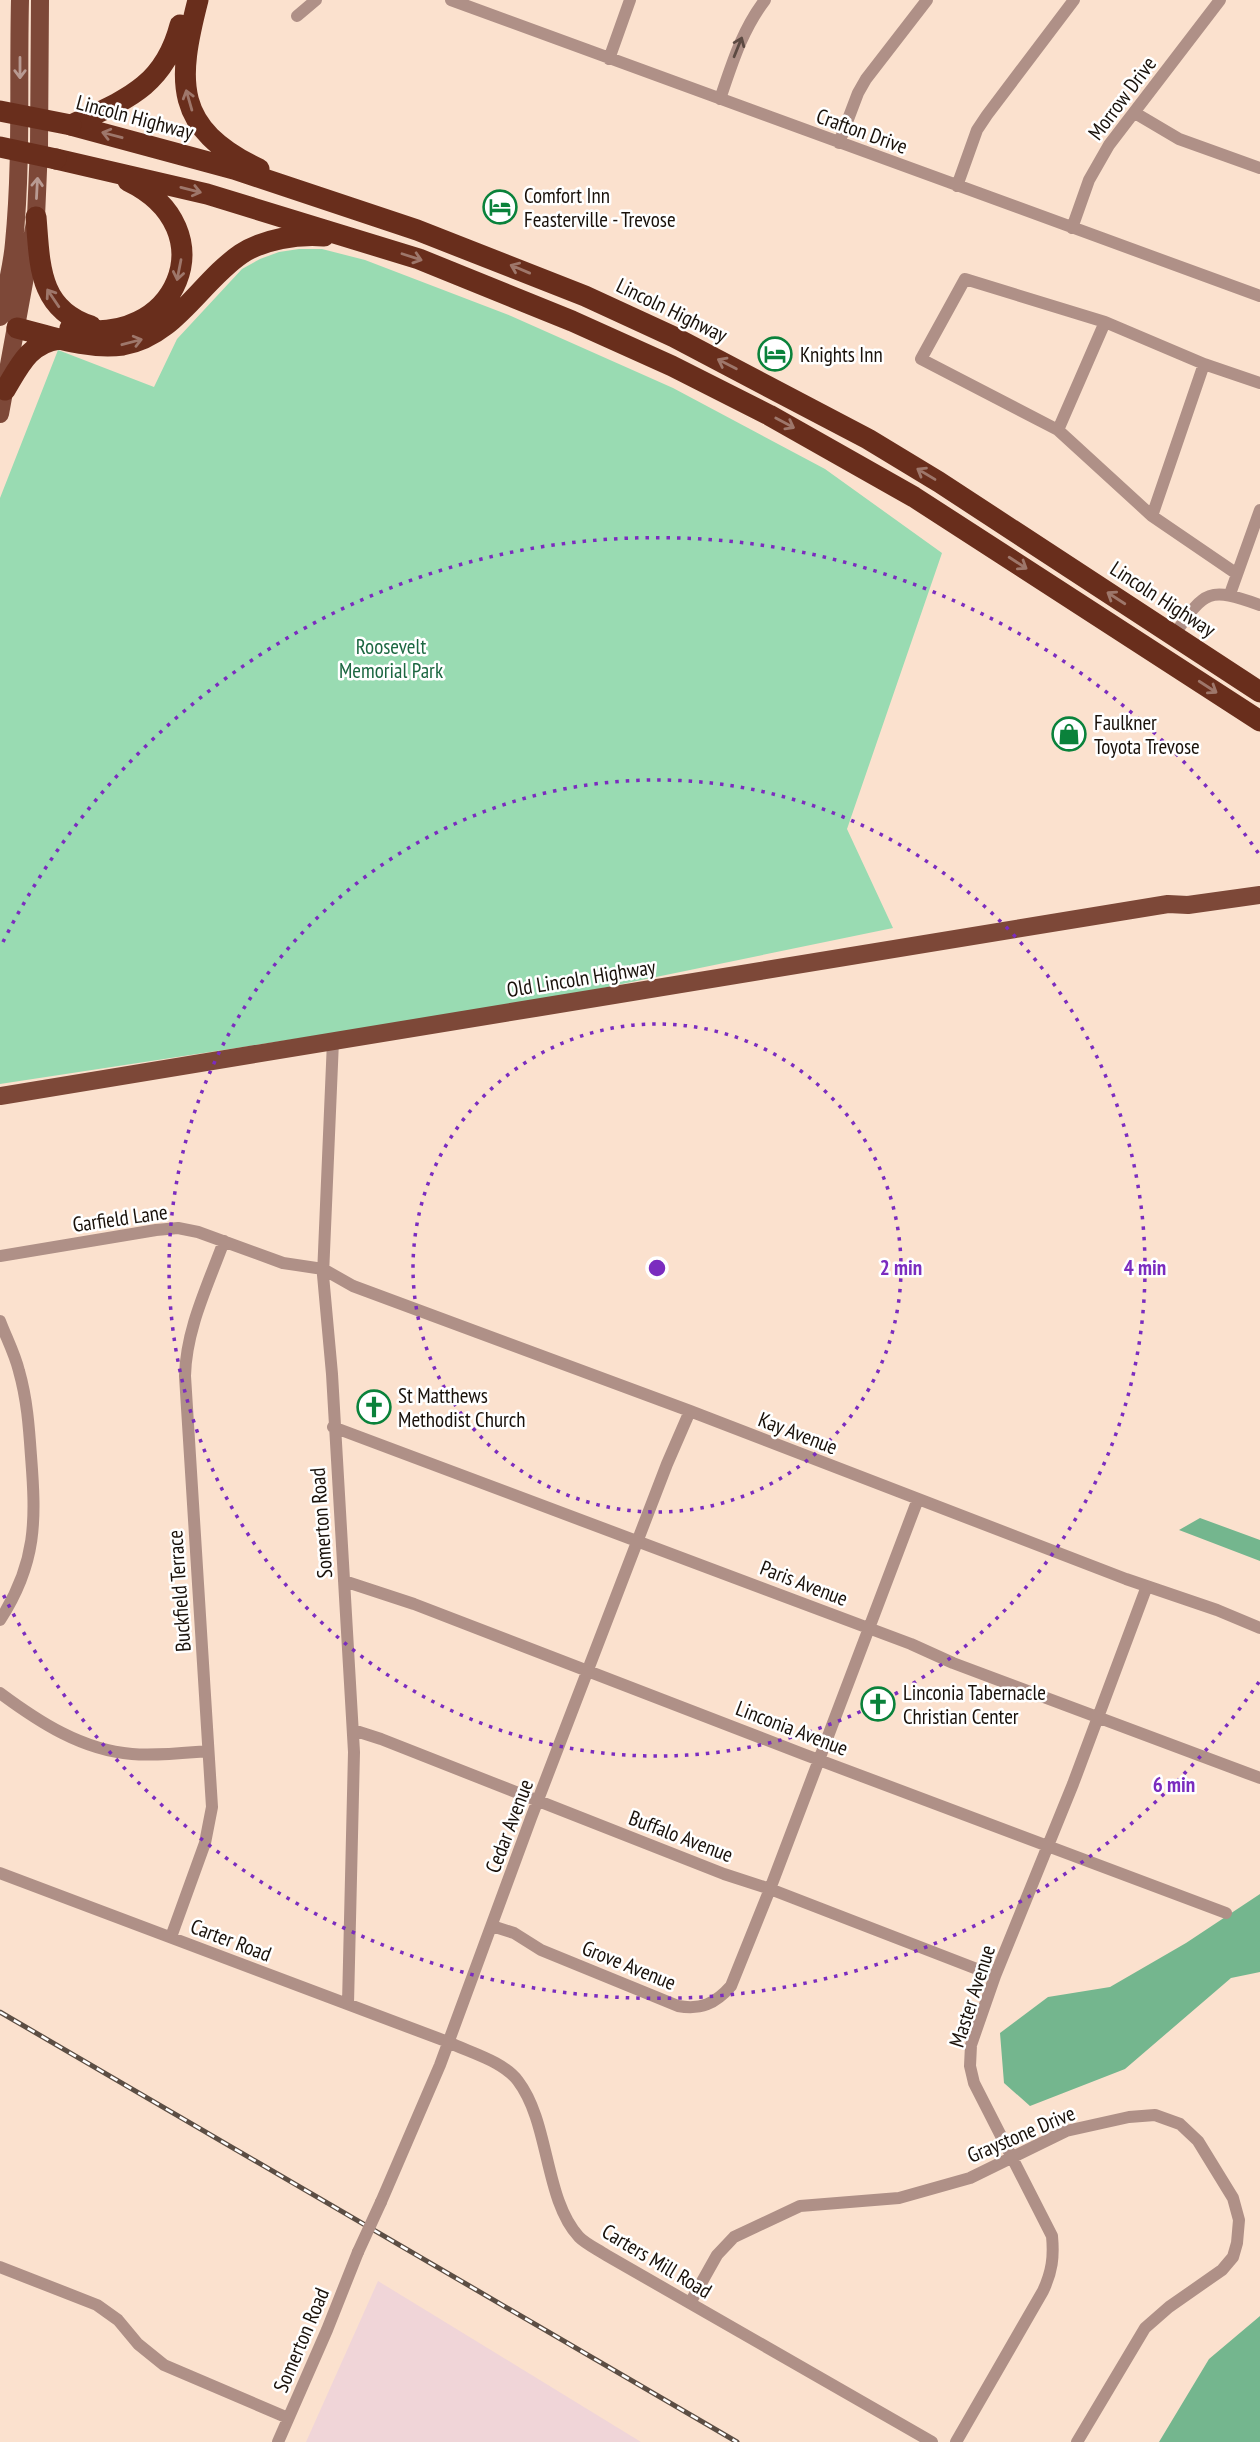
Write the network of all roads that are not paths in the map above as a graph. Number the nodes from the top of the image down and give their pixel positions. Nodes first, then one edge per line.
1 (20, 0) edge
2 (40, 0) edge
3 (186, 0) edge
4 (198, 0) edge
5 (316, 0) edge
6 (630, 0) edge
7 (765, 0) edge
8 (927, 0) edge
9 (1074, 0) edge
10 (1220, 0) edge
11 (457, 1) edge
12 (297, 16) dead end
13 (609, 59) junction
14 (719, 99) junction
15 (0, 111) edge
16 (1135, 113) junction
17 (71, 125) junction
18 (839, 143) junction
19 (0, 148) edge
20 (100, 168) junction
21 (1260, 168) edge
22 (957, 186) junction
23 (318, 196) junction
24 (36, 217) junction
25 (1072, 228) junction
26 (347, 237) junction
27 (1260, 296) edge
28 (9, 320) edge
29 (1105, 323) junction
30 (111, 329) junction
31 (64, 339) junction
32 (1204, 364) junction
33 (1260, 383) edge
34 (5, 390) junction
35 (0, 414) edge
36 (1058, 430) junction
37 (1260, 510) edge
38 (1152, 516) junction
39 (1237, 574) junction
40 (1230, 594) junction
41 (1260, 605) edge
42 (1174, 635) junction
43 (1260, 692) edge
44 (1260, 721) edge
45 (1260, 884) edge
46 (1260, 895) edge
47 (1168, 904) junction
48 (333, 1041) junction
49 (0, 1096) edge
50 (224, 1241) junction
51 (0, 1256) edge
52 (323, 1269) junction
53 (0, 1321) edge
54 (690, 1411) junction
55 (333, 1427) junction
56 (918, 1499) junction
57 (638, 1541) junction
58 (344, 1581) junction
59 (1147, 1586) junction
60 (0, 1620) edge
61 (868, 1628) junction
62 (1260, 1628) edge
63 (588, 1671) junction
64 (0, 1693) edge
65 (1097, 1716) junction
66 (353, 1730) junction
67 (208, 1751) junction
68 (818, 1759) junction
69 (1260, 1778) edge
70 (539, 1801) junction
71 (1048, 1845) junction
72 (0, 1873) edge
73 (770, 1889) junction
74 (1226, 1913) dead end
75 (492, 1926) junction
76 (171, 1937) junction
77 (995, 1976) junction
78 (348, 2004) junction
79 (448, 2042) junction
80 (1013, 2157) junction
81 (358, 2252) joint
82 (0, 2267) edge
83 (690, 2303) junction
84 (288, 2418) junction
85 (278, 2442) edge
86 (932, 2442) edge
87 (956, 2442) edge
88 (1077, 2442) edge

1 -> 28 main road
24 -> 2 main road
3 - 17 highway
23 -> 4 highway
5 - 12 street
6 - 13 street
14 -> 7 street
8 - 18 street
9 - 22 street
10 - 16 street, Morrow Drive
11 - 13 street, Crafton Drive
13 - 14 street, Crafton Drive
14 - 18 street, Crafton Drive
15 - 17 highway, Lincoln Highway, bridge
16 - 21 street
16 - 25 street, Morrow Drive
23 -> 17 highway, Lincoln Highway
18 - 22 street, Crafton Drive
19 - 20 highway, bridge
20 -> 26 highway
20 -> 30 highway
22 - 25 street, Crafton Drive
42 -> 23 highway, Lincoln Highway
24 - 28 main road
30 -> 24 highway
25 - 27 street, Crafton Drive
31 -> 26 highway
26 -> 44 highway
28 - 30 highway
28 - 31 highway
28 - 34 main road
29 - 32 street
29 - 36 street
29 - 36 street
31 - 34 highway
32 - 33 street
32 - 38 street
34 - 35 main road
36 - 38 street
37 - 39 street
38 - 39 street
39 - 40 street
40 - 41 street
40 - 42 street
42 - 43 highway, Lincoln Highway
45 - 47 main road, Old Lincoln Highway
46 - 47 main road, Old Lincoln Highway
47 - 48 main road, Old Lincoln Highway
48 - 49 main road, Old Lincoln Highway
48 - 52 street, Somerton Road
50 - 51 street, Garfield Lane
50 - 52 street, Garfield Lane
50 - 67 street, Buckfield Terrace
52 - 54 street, Kay Avenue
52 - 55 street, Somerton Road
53 - 60 street
54 - 56 street, Kay Avenue
54 - 57 street, Cedar Avenue
55 - 57 street, Paris Avenue
55 - 58 street, Somerton Road
56 - 59 street, Kay Avenue
56 - 61 street
57 - 61 street, Paris Avenue
57 - 63 street, Cedar Avenue
58 - 63 street, Linconia Avenue
58 - 66 street, Somerton Road
59 - 62 street, Kay Avenue
59 - 65 street, Master Avenue
61 - 65 street, Paris Avenue
61 - 68 street
63 - 68 street, Linconia Avenue
63 - 70 street, Cedar Avenue
64 - 67 street
65 - 69 street, Paris Avenue
65 - 71 street, Master Avenue
66 - 70 street, Buffalo Avenue
66 - 78 street, Somerton Road
67 - 76 street, Buckfield Terrace
68 - 71 street, Linconia Avenue
68 - 73 street
70 - 73 street, Buffalo Avenue
70 - 75 street, Cedar Avenue
71 - 74 street, Linconia Avenue
71 - 77 street, Master Avenue
72 - 76 street, Carter Road
73 - 75 street, Grove Avenue
73 - 77 street, Buffalo Avenue
75 - 79 street, Cedar Avenue
76 - 78 street, Carter Road
77 - 80 street, Master Avenue
78 - 79 street, Carter Road
79 - 81 street, Cedar Avenue, bridge
79 - 83 street, Carters Mill Road
80 - 83 street, Graystone Drive
80 - 87 street, Master Avenue
80 - 88 street, Graystone Drive
81 - 84 street, Somerton Road
82 - 84 street
83 - 86 street, Carters Mill Road
84 - 85 street, Somerton Road

